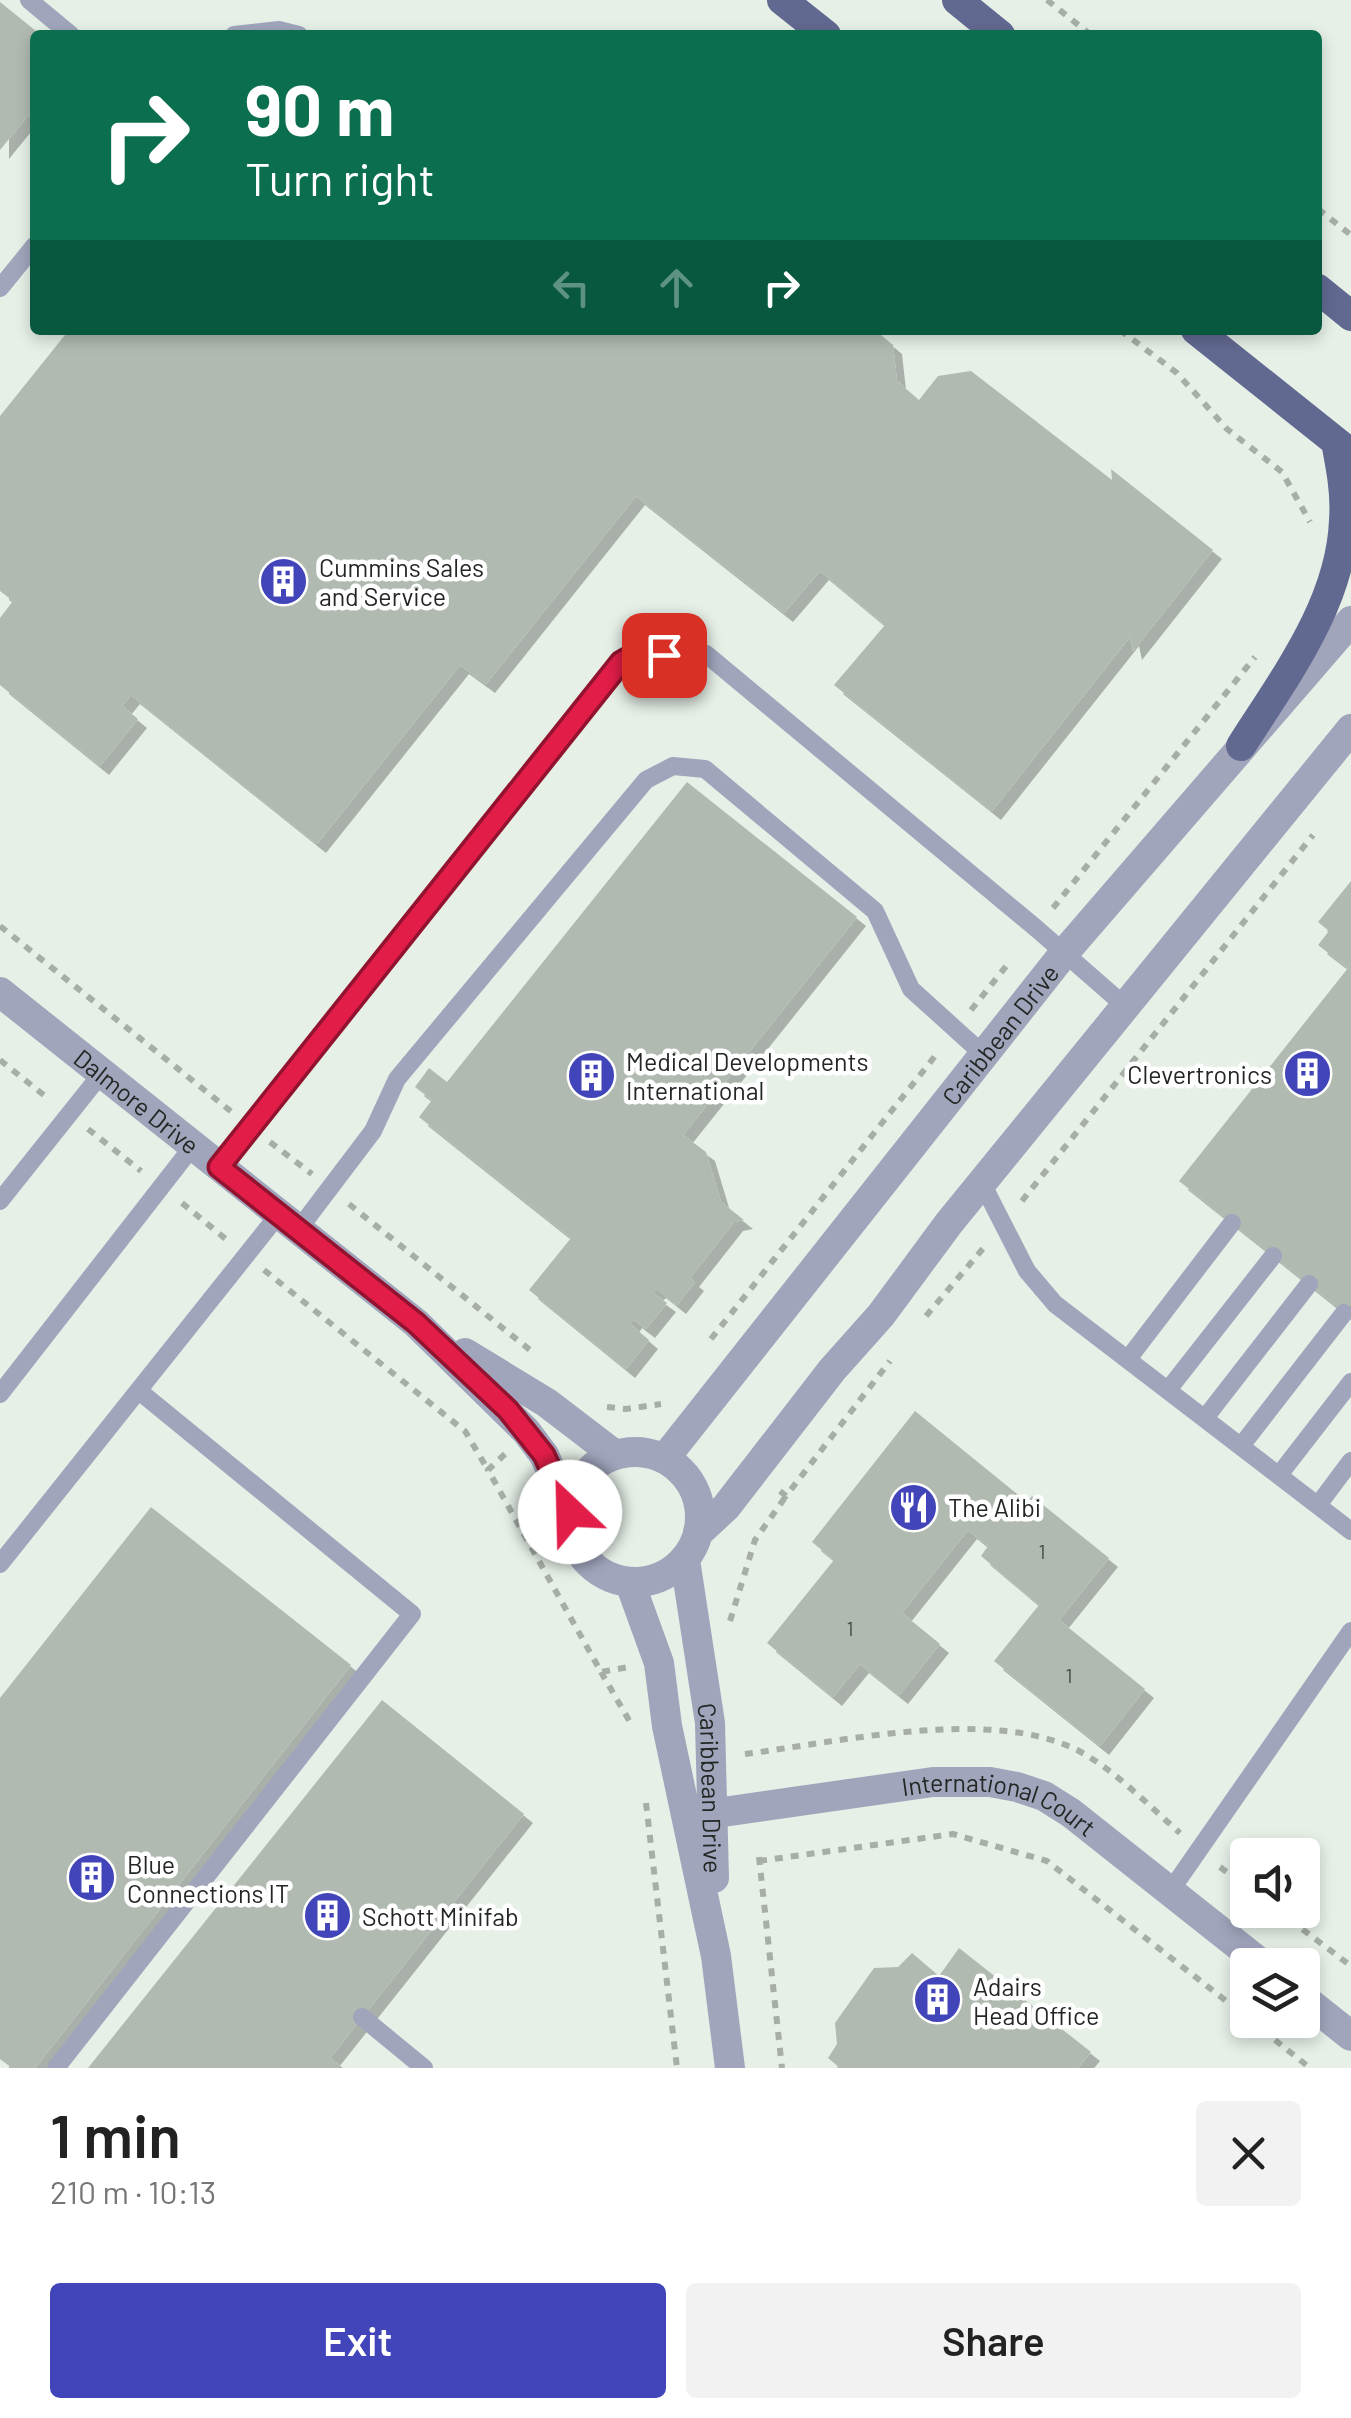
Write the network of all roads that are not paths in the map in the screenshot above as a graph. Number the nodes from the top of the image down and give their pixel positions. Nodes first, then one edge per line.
1 (29, 0) edge
2 (782, 0) edge
3 (956, 0) edge
4 (65, 30) edge
5 (820, 30) edge
6 (994, 30) edge
7 (30, 251) edge
8 (1322, 277) edge
9 (1351, 287) edge
10 (0, 288) edge
11 (1322, 292) edge
12 (1351, 316) edge
13 (1202, 335) edge
14 (1344, 448) edge
15 (1351, 621) edge
16 (1351, 729) edge
17 (1241, 746) junction
18 (1065, 952) junction
19 (0, 992) edge
20 (1125, 1006) junction
21 (984, 1055) junction
22 (102, 1074) junction
23 (193, 1146) junction
24 (219, 1167) junction
25 (982, 1183) junction
26 (0, 1201) edge
27 (288, 1222) junction
28 (1232, 1223) dead end
29 (1274, 1256) dead end
30 (1309, 1284) dead end
31 (1344, 1312) dead end
32 (416, 1323) junction
33 (1128, 1359) junction
34 (1351, 1382) edge
35 (1168, 1390) junction
36 (138, 1391) junction
37 (0, 1394) edge
38 (1205, 1418) junction
39 (1241, 1446) junction
40 (615, 1455) junction
41 (666, 1458) junction
42 (1351, 1461) edge
43 (1279, 1475) junction
44 (1318, 1505) junction
45 (570, 1512) junction
46 (1351, 1531) edge
47 (698, 1532) junction
48 (685, 1560) junction
49 (0, 1564) edge
50 (630, 1583) junction
51 (1351, 1631) edge
52 (700, 1815) junction
53 (1171, 1890) junction
54 (1242, 1948) edge
55 (1320, 2011) edge
56 (362, 2017) dead end
57 (1351, 2036) edge
58 (56, 2068) edge
59 (424, 2068) edge
60 (730, 2068) edge

1 - 4 lane
2 - 5 main road
3 - 6 main road
7 - 10 lane
8 - 9 main road
11 - 12 main road
13 - 14 main road
14 - 17 main road
15 - 17 street, Caribbean Drive
16 - 20 street
17 - 18 street, Caribbean Drive
18 - 20 lane
18 - 21 street, Caribbean Drive
18 - 24 lane
19 - 22 street, Dalmore Drive
20 - 25 street
21 - 27 lane
21 - 41 street, Caribbean Drive
22 - 23 street, Dalmore Drive
22 - 26 lane
23 - 24 street, Dalmore Drive
23 - 37 lane
24 - 27 street, Dalmore Drive
25 - 33 lane
25 - 47 street
27 - 32 street, Dalmore Drive
27 - 36 lane
28 - 33 lane
29 - 35 lane
30 - 38 lane
31 - 39 lane
32 - 40 street, Dalmore Drive
32 - 45 street, Dalmore Drive
33 - 35 lane
34 - 43 lane
35 - 38 lane
36 - 49 lane
36 - 58 lane
38 - 39 lane
39 - 43 lane
40 - 41 street
40 - 45 street
41 - 47 street
42 - 44 lane
43 - 44 lane
44 - 46 lane
45 - 50 street
47 - 48 street
48 - 50 street
48 - 52 street, Caribbean Drive
50 - 52 street, Caribbean Drive
51 - 53 lane
52 - 53 street, International Court
52 - 60 street, Caribbean Drive
53 - 54 street, International Court
55 - 57 street
56 - 59 lane

